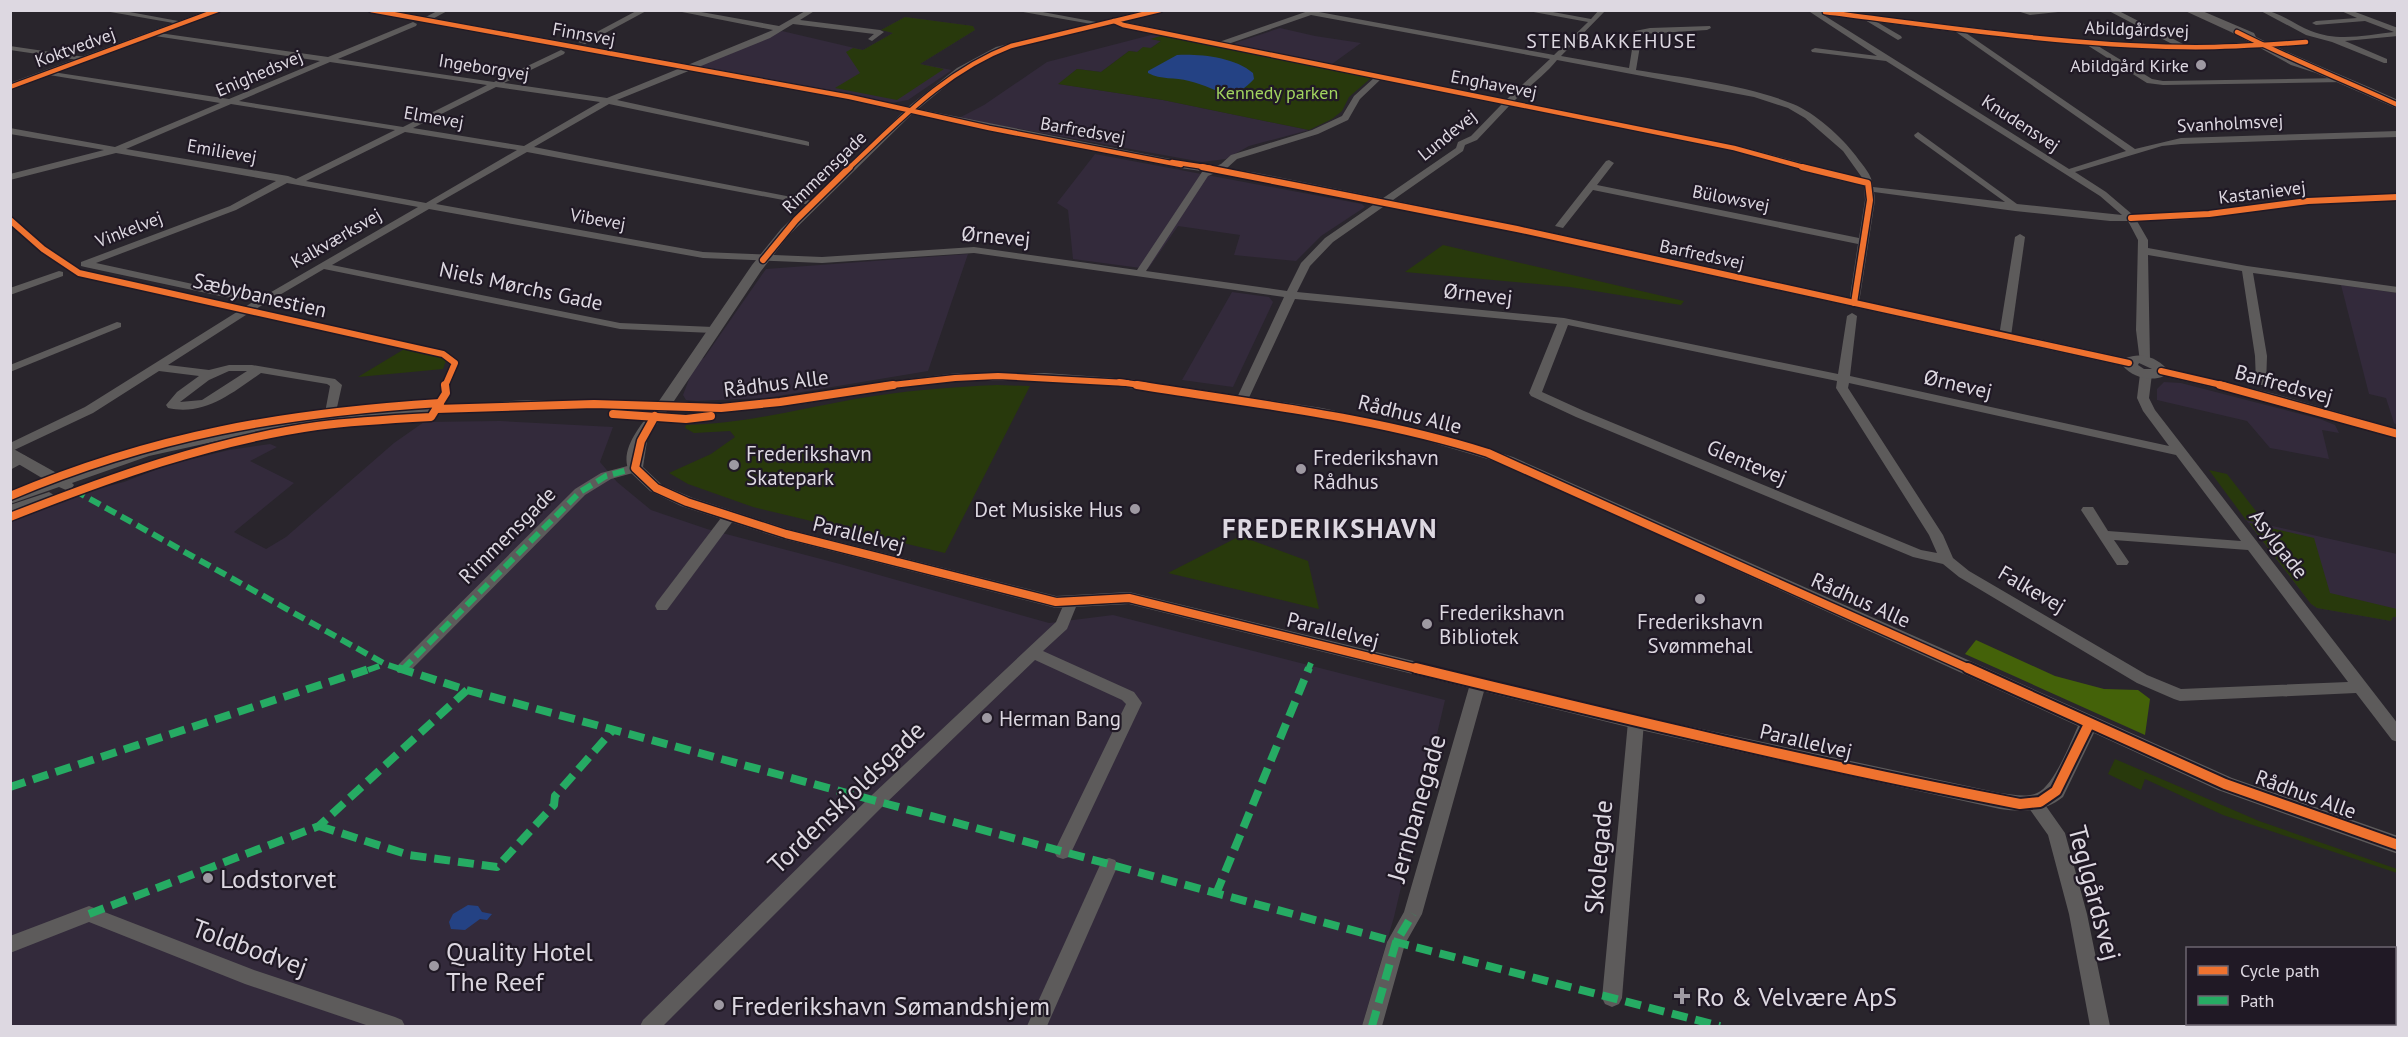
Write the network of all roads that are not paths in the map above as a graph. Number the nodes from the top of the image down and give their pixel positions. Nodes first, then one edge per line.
1 (102, 10) edge
2 (218, 10) edge
3 (372, 10) edge
4 (446, 10) edge
5 (645, 10) edge
6 (675, 10) edge
7 (813, 10) edge
8 (1015, 10) edge
9 (1160, 10) edge
10 (1526, 10) edge
11 (1603, 10) edge
12 (2017, 10) edge
13 (2074, 10) edge
14 (2110, 10) edge
15 (2189, 10) edge
16 (2262, 10) edge
17 (2342, 10) edge
18 (1813, 11) edge
19 (1315, 12) edge
20 (1864, 17) junction
21 (424, 20) junction
22 (2367, 20) junction
23 (1114, 21) junction
24 (1592, 21) junction
25 (185, 22) junction
26 (794, 22) junction
27 (2316, 23) dead end
28 (413, 24) dead end
29 (1103, 24) junction
30 (783, 28) junction
31 (1707, 28) dead end
32 (1957, 29) junction
33 (2396, 31) edge
34 (155, 34) junction
35 (1898, 38) dead end
36 (872, 39) dead end
37 (2335, 40) junction
38 (582, 42) dead end
39 (2306, 42) dead end
40 (2087, 43) junction
41 (1219, 44) junction
42 (2265, 45) junction
43 (2184, 46) junction
44 (10, 48) edge
45 (1815, 50) dead end
46 (561, 52) dead end
47 (1556, 57) junction
48 (331, 58) junction
49 (85, 59) junction
50 (1890, 60) junction
51 (2384, 61) dead end
52 (684, 68) junction
53 (1632, 71) junction
54 (49, 72) junction
55 (1379, 77) junction
56 (2342, 80) junction
57 (498, 84) junction
58 (10, 87) edge
59 (232, 100) junction
60 (608, 101) junction
61 (1508, 102) junction
62 (2397, 105) edge
63 (908, 113) junction
64 (406, 129) junction
65 (10, 131) edge
66 (2397, 134) edge
67 (1918, 135) dead end
68 (806, 144) dead end
69 (525, 149) junction
70 (117, 150) junction
71 (2133, 152) junction
72 (1609, 163) dead end
73 (1215, 170) junction
74 (2067, 172) junction
75 (10, 177) edge
76 (293, 180) junction
77 (1868, 186) junction
78 (1592, 187) junction
79 (2397, 197) edge
80 (1385, 202) junction
81 (812, 204) junction
82 (428, 205) junction
83 (2015, 208) junction
84 (2131, 218) junction
85 (1560, 226) dead end
86 (2020, 237) dead end
87 (1864, 242) junction
88 (2145, 251) junction
89 (763, 260) junction
90 (323, 266) junction
91 (2247, 268) junction
92 (1140, 273) junction
93 (59, 274) dead end
94 (2397, 290) edge
95 (10, 292) edge
96 (1290, 295) junction
97 (267, 298) junction
98 (1853, 309) junction
99 (1564, 321) junction
100 (117, 325) dead end
101 (713, 330) junction
102 (2005, 336) junction
103 (157, 367) junction
104 (10, 369) edge
105 (2150, 369) junction
106 (257, 370) junction
107 (210, 374) junction
108 (1842, 378) junction
109 (2262, 382) dead end
110 (1242, 399) junction
111 (659, 411) junction
112 (330, 418) junction
113 (2397, 434) edge
114 (2180, 452) junction
115 (14, 456) edge
116 (635, 468) junction
117 (66, 485) junction
118 (10, 499) edge
119 (2088, 510) dead end
120 (10, 512) edge
121 (729, 517) junction
122 (2104, 535) junction
123 (2254, 546) junction
124 (1947, 560) junction
125 (2121, 562) dead end
126 (1071, 602) junction
127 (662, 606) dead end
128 (1033, 653) junction
129 (403, 669) dead end
130 (1478, 684) junction
131 (2362, 687) junction
132 (1636, 722) junction
133 (2089, 724) junction
134 (2397, 736) edge
135 (2035, 804) junction
136 (2397, 845) edge
137 (1063, 852) dead end
138 (1109, 865) dead end
139 (10, 945) edge
140 (1612, 998) dead end
141 (395, 1026) edge
142 (650, 1026) edge
143 (1037, 1026) edge
144 (1372, 1026) edge
145 (2100, 1026) edge

1 - 25 street
2 - 25 street, Koktvedvej
3 - 21 street, Finnsvej
4 - 21 street
5 - 38 street
6 - 30 street
7 - 26 street, Kalkværksvej
8 - 29 street
9 - 23 street, Rimmensgade
10 - 24 street
11 - 24 street, Lundevej
12 - 13 street
14 - 43 street
15 - 42 main road
16 - 37 street
17 - 22 street
18 - 20 street, Abildgårdsvej
18 - 50 street, Knudensvej
19 - 41 street
19 - 47 street
20 - 32 street, Abildgårdsvej
20 - 35 street, Abildgårdsvej
21 - 52 street, Finnsvej
22 - 27 street
22 - 33 street
23 - 29 street, Rimmensgade
23 - 41 street, Enghavevej
24 - 47 street, Lundevej
25 - 34 street, Koktvedvej
26 - 30 street, Kalkværksvej
26 - 36 street
28 - 48 street, Enighedsvej
29 - 63 street, Rimmensgade
30 - 52 street, Kalkværksvej
31 - 53 street
32 - 40 street, Abildgårdsvej
32 - 71 street
33 - 37 street
34 - 48 street, Ingeborgvej
34 - 49 street, Koktvedvej
37 - 51 street
39 - 42 street, Abildgårdsvej
40 - 43 street, Abildgårdsvej
40 - 56 street
41 - 55 street, Enghavevej
42 - 43 street, Abildgårdsvej
42 - 56 main road
44 - 49 street
45 - 50 street, Knudensvej
46 - 57 street
47 - 53 street
47 - 61 street, Lundevej
48 - 57 street, Ingeborgvej
48 - 59 street, Enighedsvej
49 - 54 street, Koktvedvej
50 - 74 street, Knudensvej
52 - 60 street, Kalkværksvej
52 - 63 street, Barfredsvej
53 - 77 street
54 - 58 street, Koktvedvej
54 - 59 street, Elmevej
55 - 61 street, Enghavevej
55 - 73 street
56 - 62 main road
57 - 60 street, Ingeborgvej
57 - 64 street
59 - 64 street, Elmevej
59 - 70 street, Enighedsvej
60 - 68 street, Ingeborgvej
60 - 69 street, Kalkværksvej
61 - 77 street, Enghavevej
61 - 80 street, Lundevej
63 - 73 street, Barfredsvej
63 - 81 street, Rimmensgade
64 - 69 street, Elmevej
64 - 76 street
65 - 70 street, Emilievej
66 - 71 street, Svanholmsvej
67 - 83 street
69 - 81 street, Elmevej
69 - 82 street, Kalkværksvej
70 - 75 street
70 - 76 street, Emilievej
71 - 74 street, Svanholmsvej
72 - 78 street
73 - 80 street, Barfredsvej
73 - 92 street
74 - 84 street, Knudensvej
76 - 82 street, Emilievej
76 - 97 street, Vinkelvej
77 - 83 street, Kastanievej
77 - 87 street
78 - 85 street
78 - 87 street, Bülowsvej
79 - 84 street, Kastanievej
80 - 96 street, Lundevej
80 - 98 street, Barfredsvej
81 - 89 street, Rimmensgade
82 - 89 street, Vibevej
82 - 90 street, Kalkværksvej
83 - 84 street, Kastanievej
84 - 88 street
86 - 102 street
87 - 98 street
88 - 91 street
88 - 105 street, Asylgade
89 - 92 street, Ørnevej
89 - 101 street, Rimmensgade
90 - 97 street, Kalkværksvej
90 - 101 street, Niels Mørchs Gade
91 - 94 street
91 - 109 street
92 - 96 street, Ørnevej
93 - 95 street
96 - 99 street, Ørnevej
96 - 110 street, Lundevej
97 - 103 street, Kalkværksvej
98 - 102 street, Barfredsvej
98 - 108 street
99 - 108 street, Ørnevej
99 - 124 street, Glentevej
100 - 104 street
101 - 111 street, Rimmensgade
102 - 105 street, Barfredsvej
103 - 107 street
103 - 115 street, Kalkværksvej
105 - 113 street, Barfredsvej
105 - 114 street, Asylgade
106 - 107 street
106 - 107 street
106 - 112 street
108 - 114 street, Ørnevej
108 - 124 street, Falkevej
110 - 111 street, Rådhus Alle
110 - 133 street, Rådhus Alle
111 - 112 street, Rådhus Alle
111 - 116 street, Rimmensgade
112 - 117 street, Rådhus Alle
114 - 123 street, Asylgade
115 - 117 street
116 - 121 street, Parallelvej
116 - 129 street, Rimmensgade
117 - 118 street, Rådhus Alle
117 - 120 street, Rådhus Alle
119 - 122 street
121 - 126 street, Parallelvej
121 - 127 street
122 - 123 street
122 - 125 street
123 - 131 street, Asylgade
124 - 131 street, Falkevej
126 - 128 street, Tordenskjoldsgade
126 - 130 street, Parallelvej
128 - 137 street
128 - 142 street, Tordenskjoldsgade
130 - 132 street, Parallelvej
130 - 144 street, Jernbanegade
131 - 134 street, Asylgade
132 - 135 street, Parallelvej
132 - 140 street, Skolegade
133 - 135 street
133 - 136 street, Rådhus Alle
135 - 145 street, Teglgårdsvej
138 - 143 street
139 - 141 street, Toldbodvej

